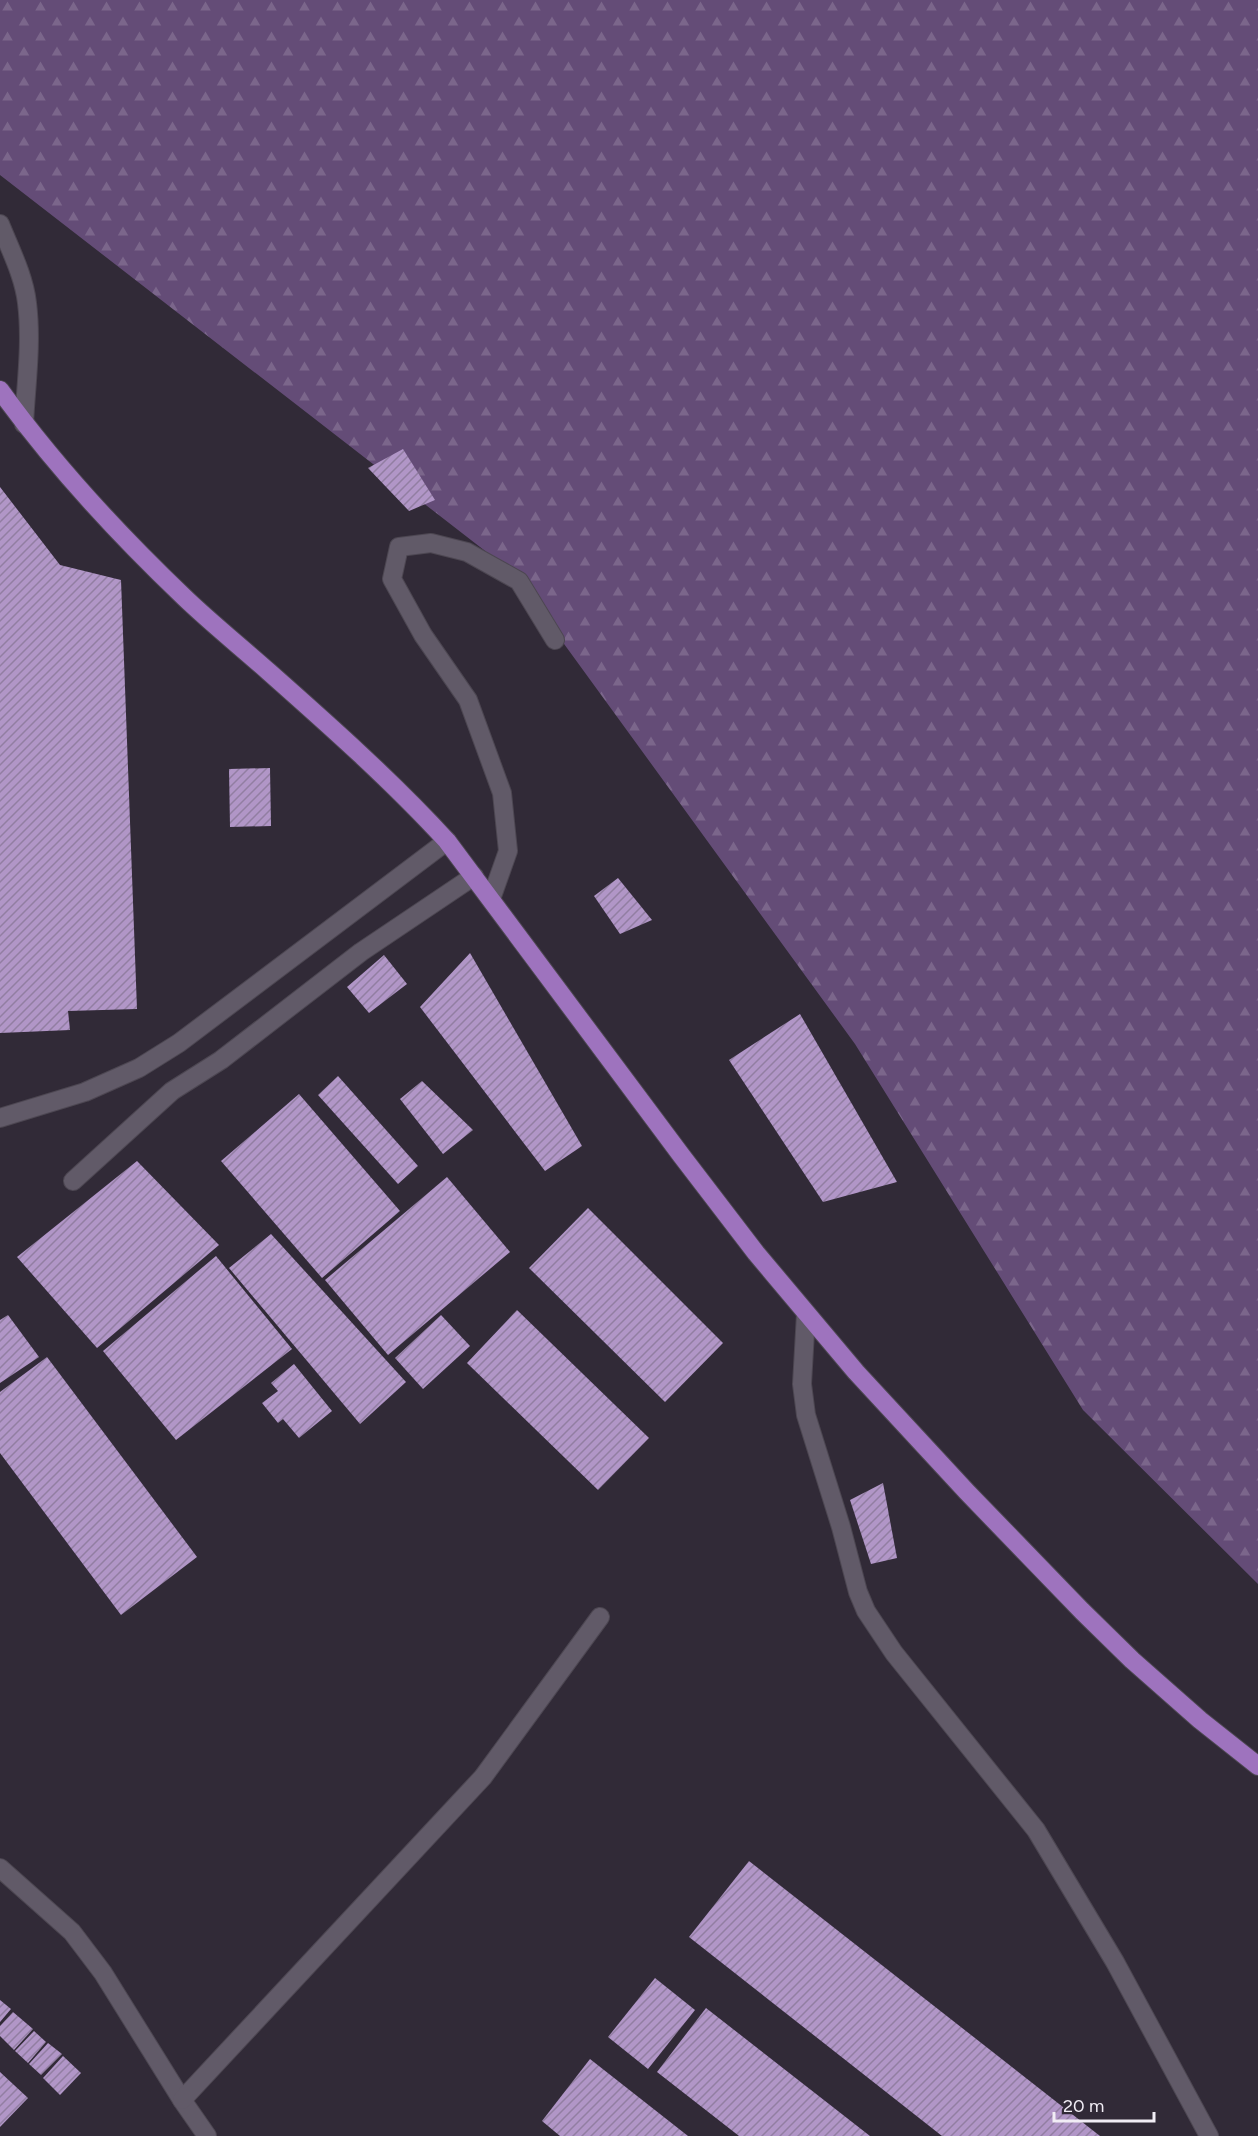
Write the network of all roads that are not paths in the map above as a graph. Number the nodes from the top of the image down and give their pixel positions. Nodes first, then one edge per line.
1 (0, 224) edge
2 (0, 390) edge
3 (24, 424) junction
4 (555, 640) dead end
5 (447, 841) junction
6 (474, 876) junction
7 (491, 898) junction
8 (0, 1118) edge
9 (73, 1181) dead end
10 (806, 1314) junction
11 (600, 1617) dead end
12 (1258, 1766) edge
13 (0, 1868) edge
14 (182, 2100) junction
15 (207, 2136) edge
16 (1209, 2136) edge

1 - 3 street
2 - 3 main road
3 - 5 main road
4 - 7 street
5 - 6 main road
5 - 8 street
6 - 7 main road
6 - 9 street
7 - 10 main road
10 - 12 main road
10 - 16 street
11 - 14 street
13 - 14 street
14 - 15 street

